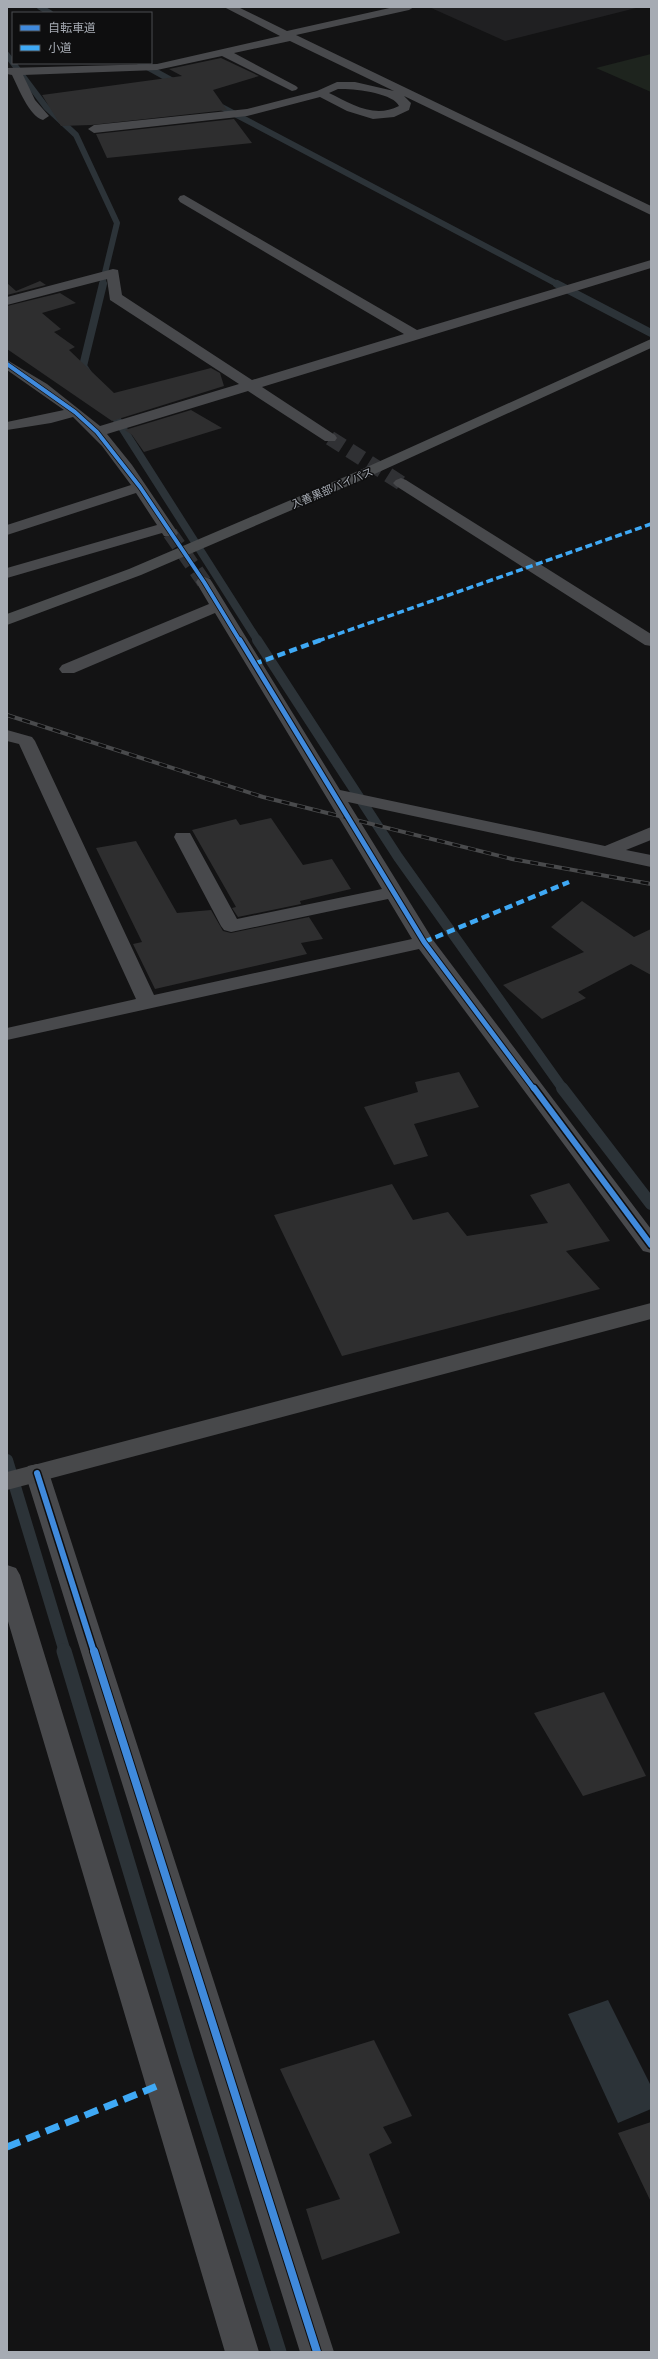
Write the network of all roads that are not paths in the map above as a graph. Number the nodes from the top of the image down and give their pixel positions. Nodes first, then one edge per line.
1 (229, 7) edge
2 (409, 7) edge
3 (352, 10) dead end
4 (366, 17) junction
5 (288, 36) junction
6 (223, 52) junction
7 (360, 68) junction
8 (12, 72) edge
9 (338, 85) junction
10 (292, 88) dead end
11 (407, 92) junction
12 (321, 93) junction
13 (392, 95) junction
14 (43, 116) dead end
15 (94, 129) dead end
16 (184, 199) dead end
17 (651, 211) edge
18 (651, 264) edge
19 (7, 301) edge
20 (414, 335) junction
21 (651, 343) edge
22 (7, 364) edge
23 (251, 384) junction
24 (76, 412) junction
25 (7, 426) edge
26 (97, 432) junction
27 (330, 438) tunnel mouth
28 (401, 483) tunnel mouth
29 (140, 487) junction
30 (7, 530) edge
31 (7, 573) edge
32 (204, 582) tunnel mouth
33 (218, 606) junction
34 (7, 620) edge
35 (651, 641) edge
36 (68, 669) dead end
37 (7, 735) edge
38 (334, 794) junction
39 (651, 833) edge
40 (183, 837) dead end
41 (608, 851) junction
42 (651, 861) edge
43 (394, 892) junction
44 (424, 942) junction
45 (148, 1004) junction
46 (7, 1034) edge
47 (651, 1245) edge
48 (651, 1311) edge
49 (37, 1473) junction
50 (7, 1481) edge
51 (7, 1575) edge
52 (242, 2352) edge
53 (318, 2352) edge

1 - 5 street
2 - 4 street
3 - 4 street
4 - 5 street
5 - 6 street
5 - 7 street
6 - 8 street
6 - 10 street
7 - 9 street
7 - 11 street
8 - 14 street
9 - 12 street
9 - 13 street
11 - 13 street
11 - 17 street
12 - 13 street
12 - 15 street
16 - 20 street
18 - 20 street
19 - 23 street
20 - 23 street
21 - 34 highway, 入善黒部バイパス
22 - 24 street
23 - 26 street
23 - 27 street
24 - 25 street
24 - 26 street
26 - 29 street
28 - 35 street
29 - 30 street
29 - 31 street
32 - 33 street
33 - 36 street
33 - 38 street
37 - 45 street
38 - 41 street
38 - 43 street
39 - 41 street
40 - 43 street
41 - 42 street
43 - 44 street
44 - 45 street
44 - 47 street
45 - 46 street
48 - 49 street
49 - 50 street
49 - 53 street
51 - 52 street

